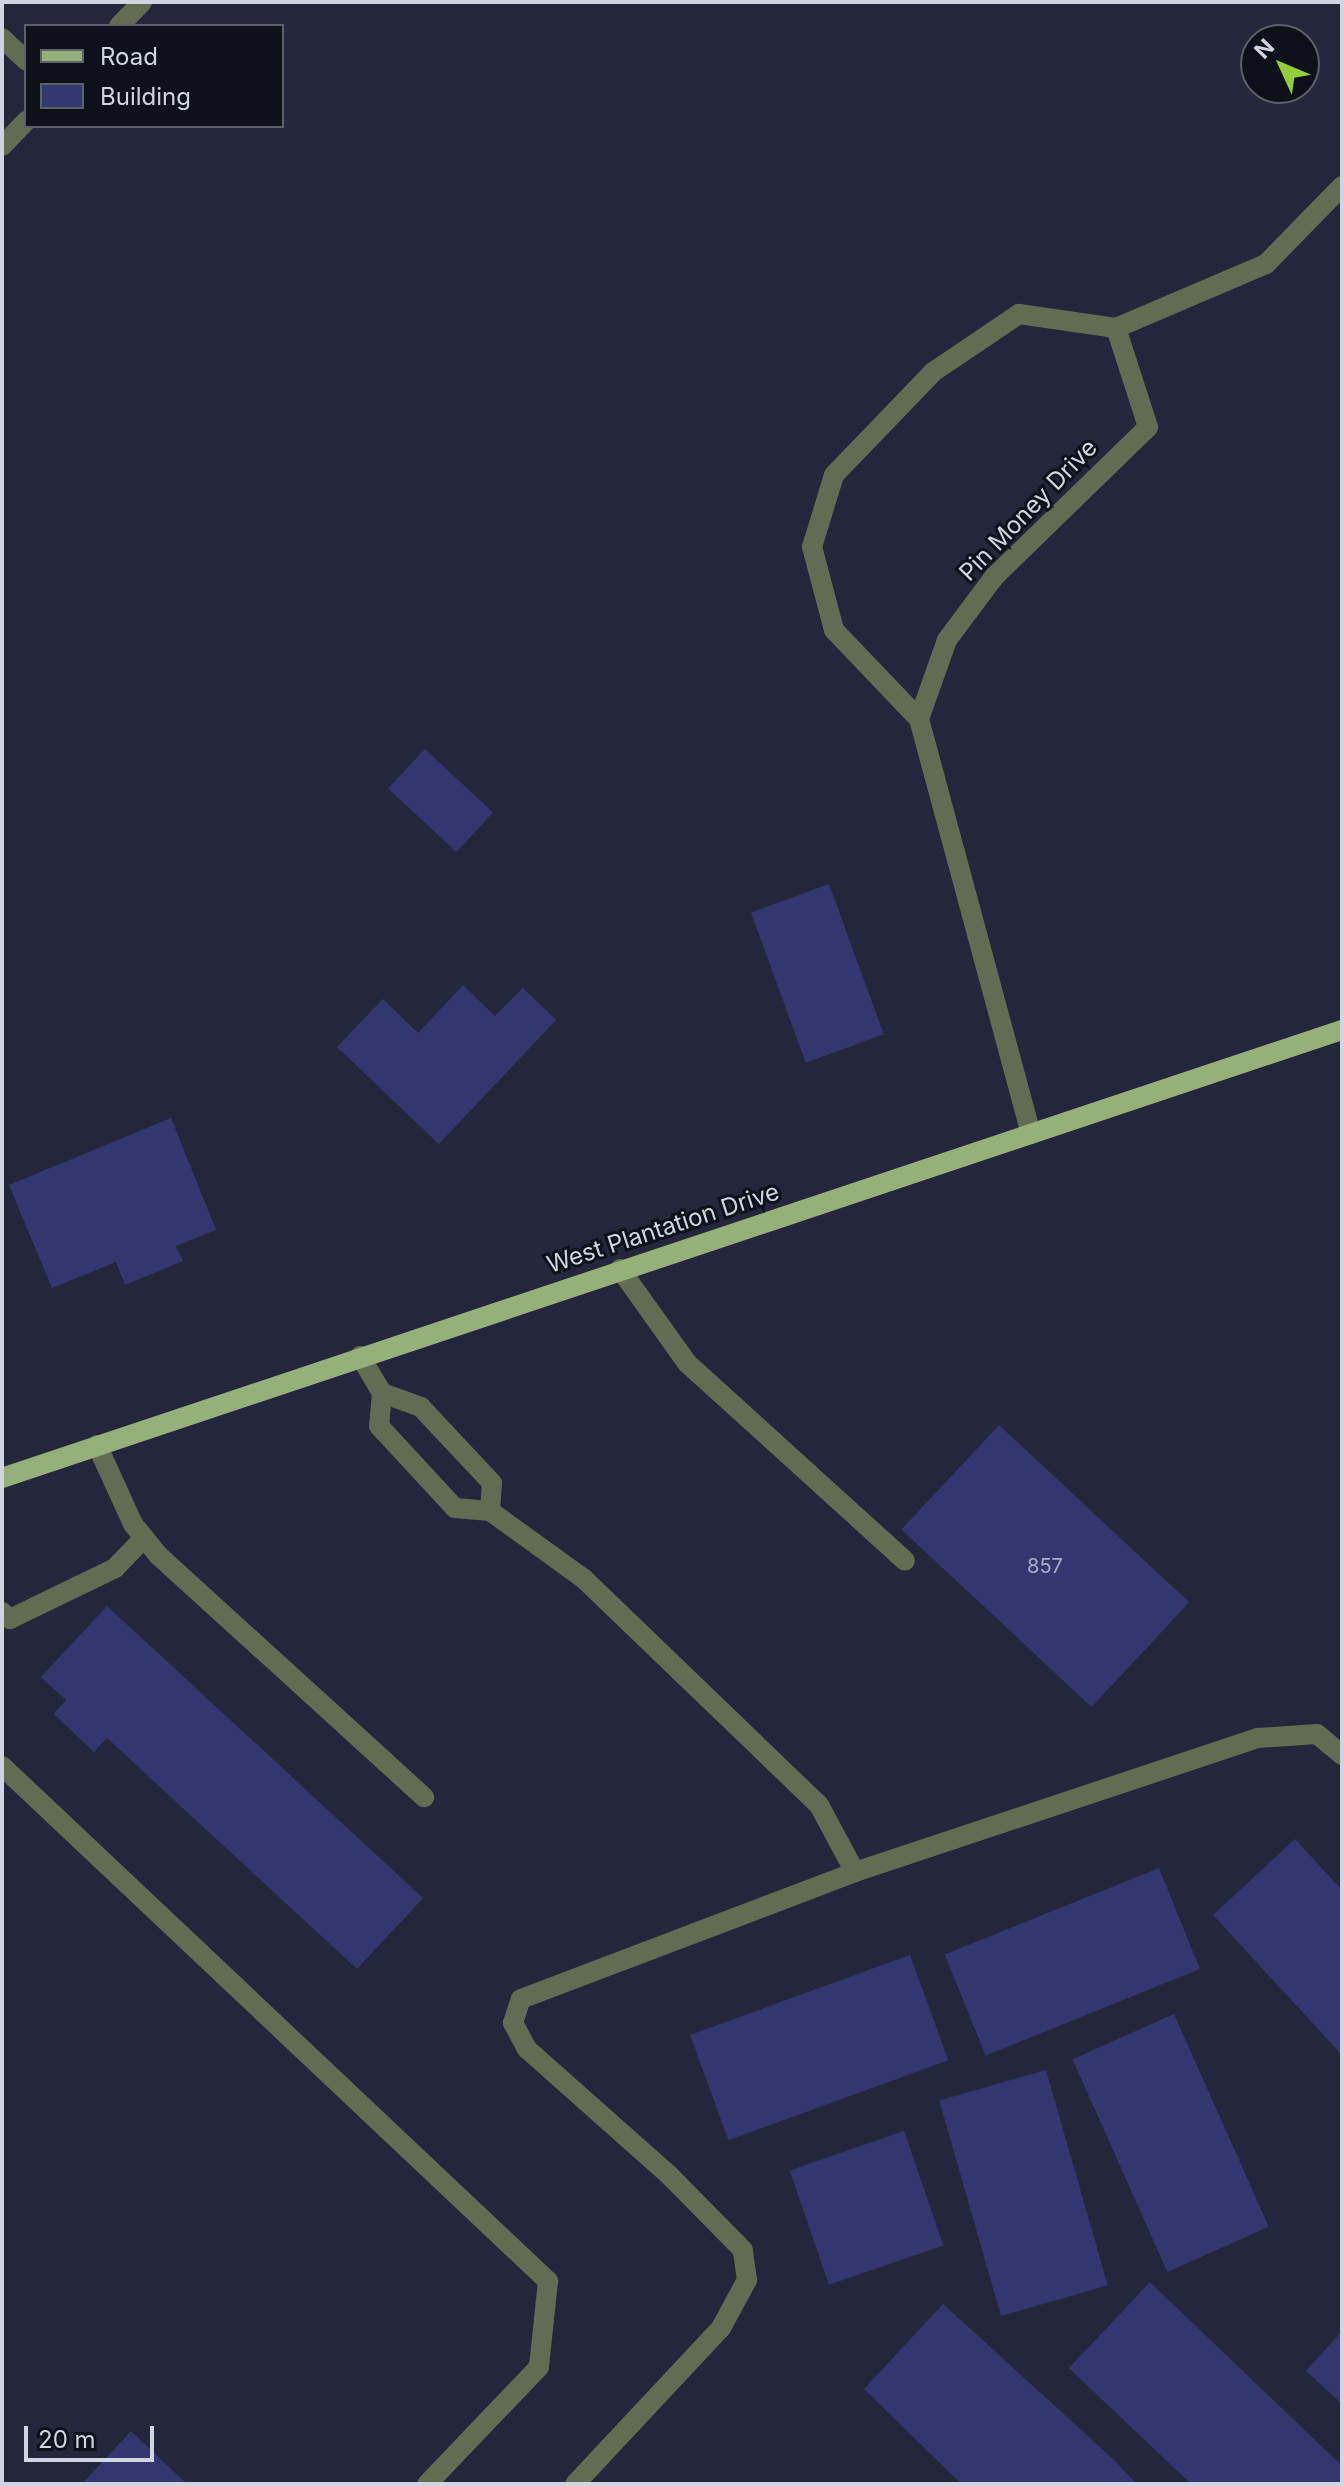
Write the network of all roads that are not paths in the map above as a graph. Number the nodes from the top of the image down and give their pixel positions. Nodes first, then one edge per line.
1 (142, 2) edge
2 (121, 24) edge
3 (2, 38) edge
4 (24, 58) edge
5 (24, 123) edge
6 (2, 146) edge
7 (1342, 186) edge
8 (1116, 328) junction
9 (919, 719) junction
10 (1342, 1030) edge
11 (1031, 1134) junction
12 (620, 1269) junction
13 (360, 1356) junction
14 (382, 1393) junction
15 (97, 1445) junction
16 (2, 1478) edge
17 (490, 1511) junction
18 (144, 1538) junction
19 (905, 1561) dead end
20 (2, 1612) edge
21 (1342, 1755) edge
22 (2, 1766) edge
23 (424, 1797) dead end
24 (855, 1872) junction
25 (427, 2484) edge
26 (575, 2484) edge

1 - 2 street
3 - 4 street
5 - 6 street
7 - 8 street
8 - 9 street, Pin Money Drive
8 - 9 street
9 - 11 street
10 - 11 main road, West Plantation Drive
11 - 12 main road, West Plantation Drive
12 - 13 main road, West Plantation Drive
12 - 19 street
13 - 14 street
13 - 15 main road, West Plantation Drive
14 - 17 street
14 - 17 street
15 - 16 main road, West Plantation Drive
15 - 18 street
17 - 24 street
18 - 20 street
18 - 23 street
21 - 24 street
22 - 25 street
24 - 26 street

